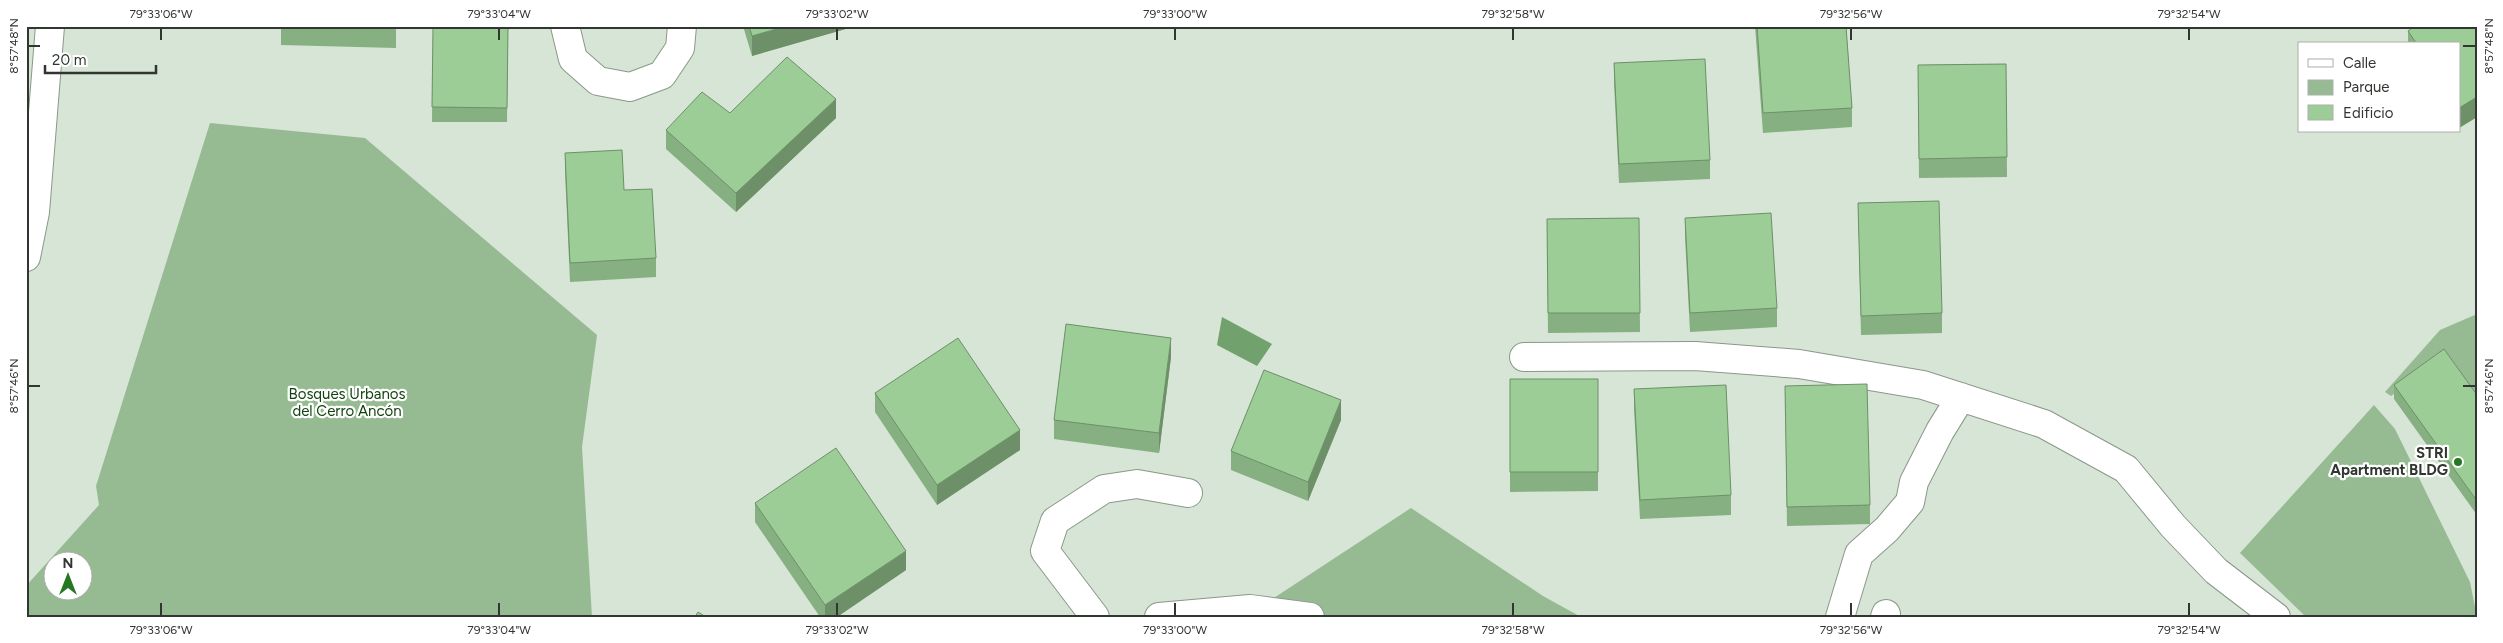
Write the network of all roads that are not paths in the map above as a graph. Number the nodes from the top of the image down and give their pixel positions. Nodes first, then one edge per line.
1 (50, 26) edge
2 (565, 26) edge
3 (682, 26) edge
4 (31, 217) edge
5 (26, 257) edge
6 (1524, 357) dead end
7 (1961, 397) junction
8 (1188, 493) dead end
9 (1095, 617) edge
10 (1159, 617) edge
11 (1310, 617) edge
12 (1840, 617) edge
13 (2276, 617) edge

1 - 4 street
2 - 3 street
4 - 5 street
6 - 7 street
7 - 12 street
7 - 13 street
8 - 9 street
10 - 11 street

